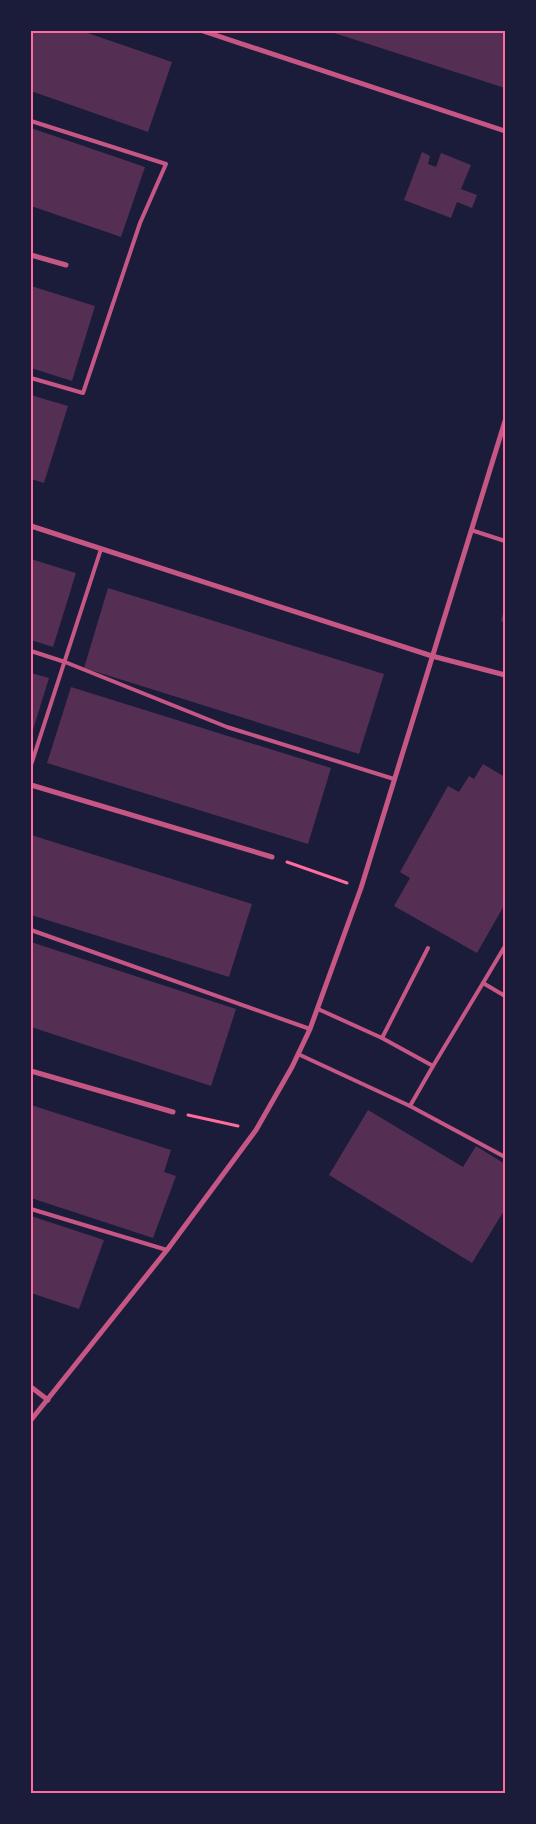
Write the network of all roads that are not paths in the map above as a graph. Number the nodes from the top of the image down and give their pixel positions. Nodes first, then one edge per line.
1 (203, 31) edge
2 (31, 121) edge
3 (505, 131) edge
4 (31, 255) edge
5 (66, 265) dead end
6 (31, 378) edge
7 (505, 421) edge
8 (31, 526) edge
9 (471, 530) junction
10 (505, 540) edge
11 (102, 549) junction
12 (31, 651) edge
13 (432, 656) junction
14 (65, 662) junction
15 (505, 675) edge
16 (31, 765) edge
17 (394, 779) junction
18 (31, 785) edge
19 (272, 857) road end
20 (31, 930) edge
21 (505, 946) edge
22 (428, 948) dead end
23 (483, 983) junction
24 (505, 996) edge
25 (318, 1009) junction
26 (310, 1029) junction
27 (382, 1038) junction
28 (298, 1054) junction
29 (433, 1066) junction
30 (31, 1071) edge
31 (410, 1106) junction
32 (173, 1112) road end
33 (505, 1157) edge
34 (31, 1209) edge
35 (167, 1250) junction
36 (31, 1387) edge
37 (48, 1400) junction
38 (31, 1420) edge

1 - 3 street
2 - 6 lane
4 - 5 street
7 - 9 street
8 - 11 street
9 - 10 lane
9 - 13 street
11 - 13 street
11 - 14 lane
12 - 14 lane
13 - 15 street
13 - 17 street
14 - 16 lane
14 - 17 lane
17 - 25 street
18 - 19 street
20 - 26 lane
21 - 23 lane
22 - 27 lane
23 - 24 lane
23 - 29 lane
25 - 26 street
25 - 27 lane
26 - 28 street
27 - 29 lane
28 - 31 lane
28 - 35 street
29 - 31 lane
30 - 32 street
31 - 33 lane
34 - 35 lane
35 - 37 street
36 - 37 street
37 - 38 street

